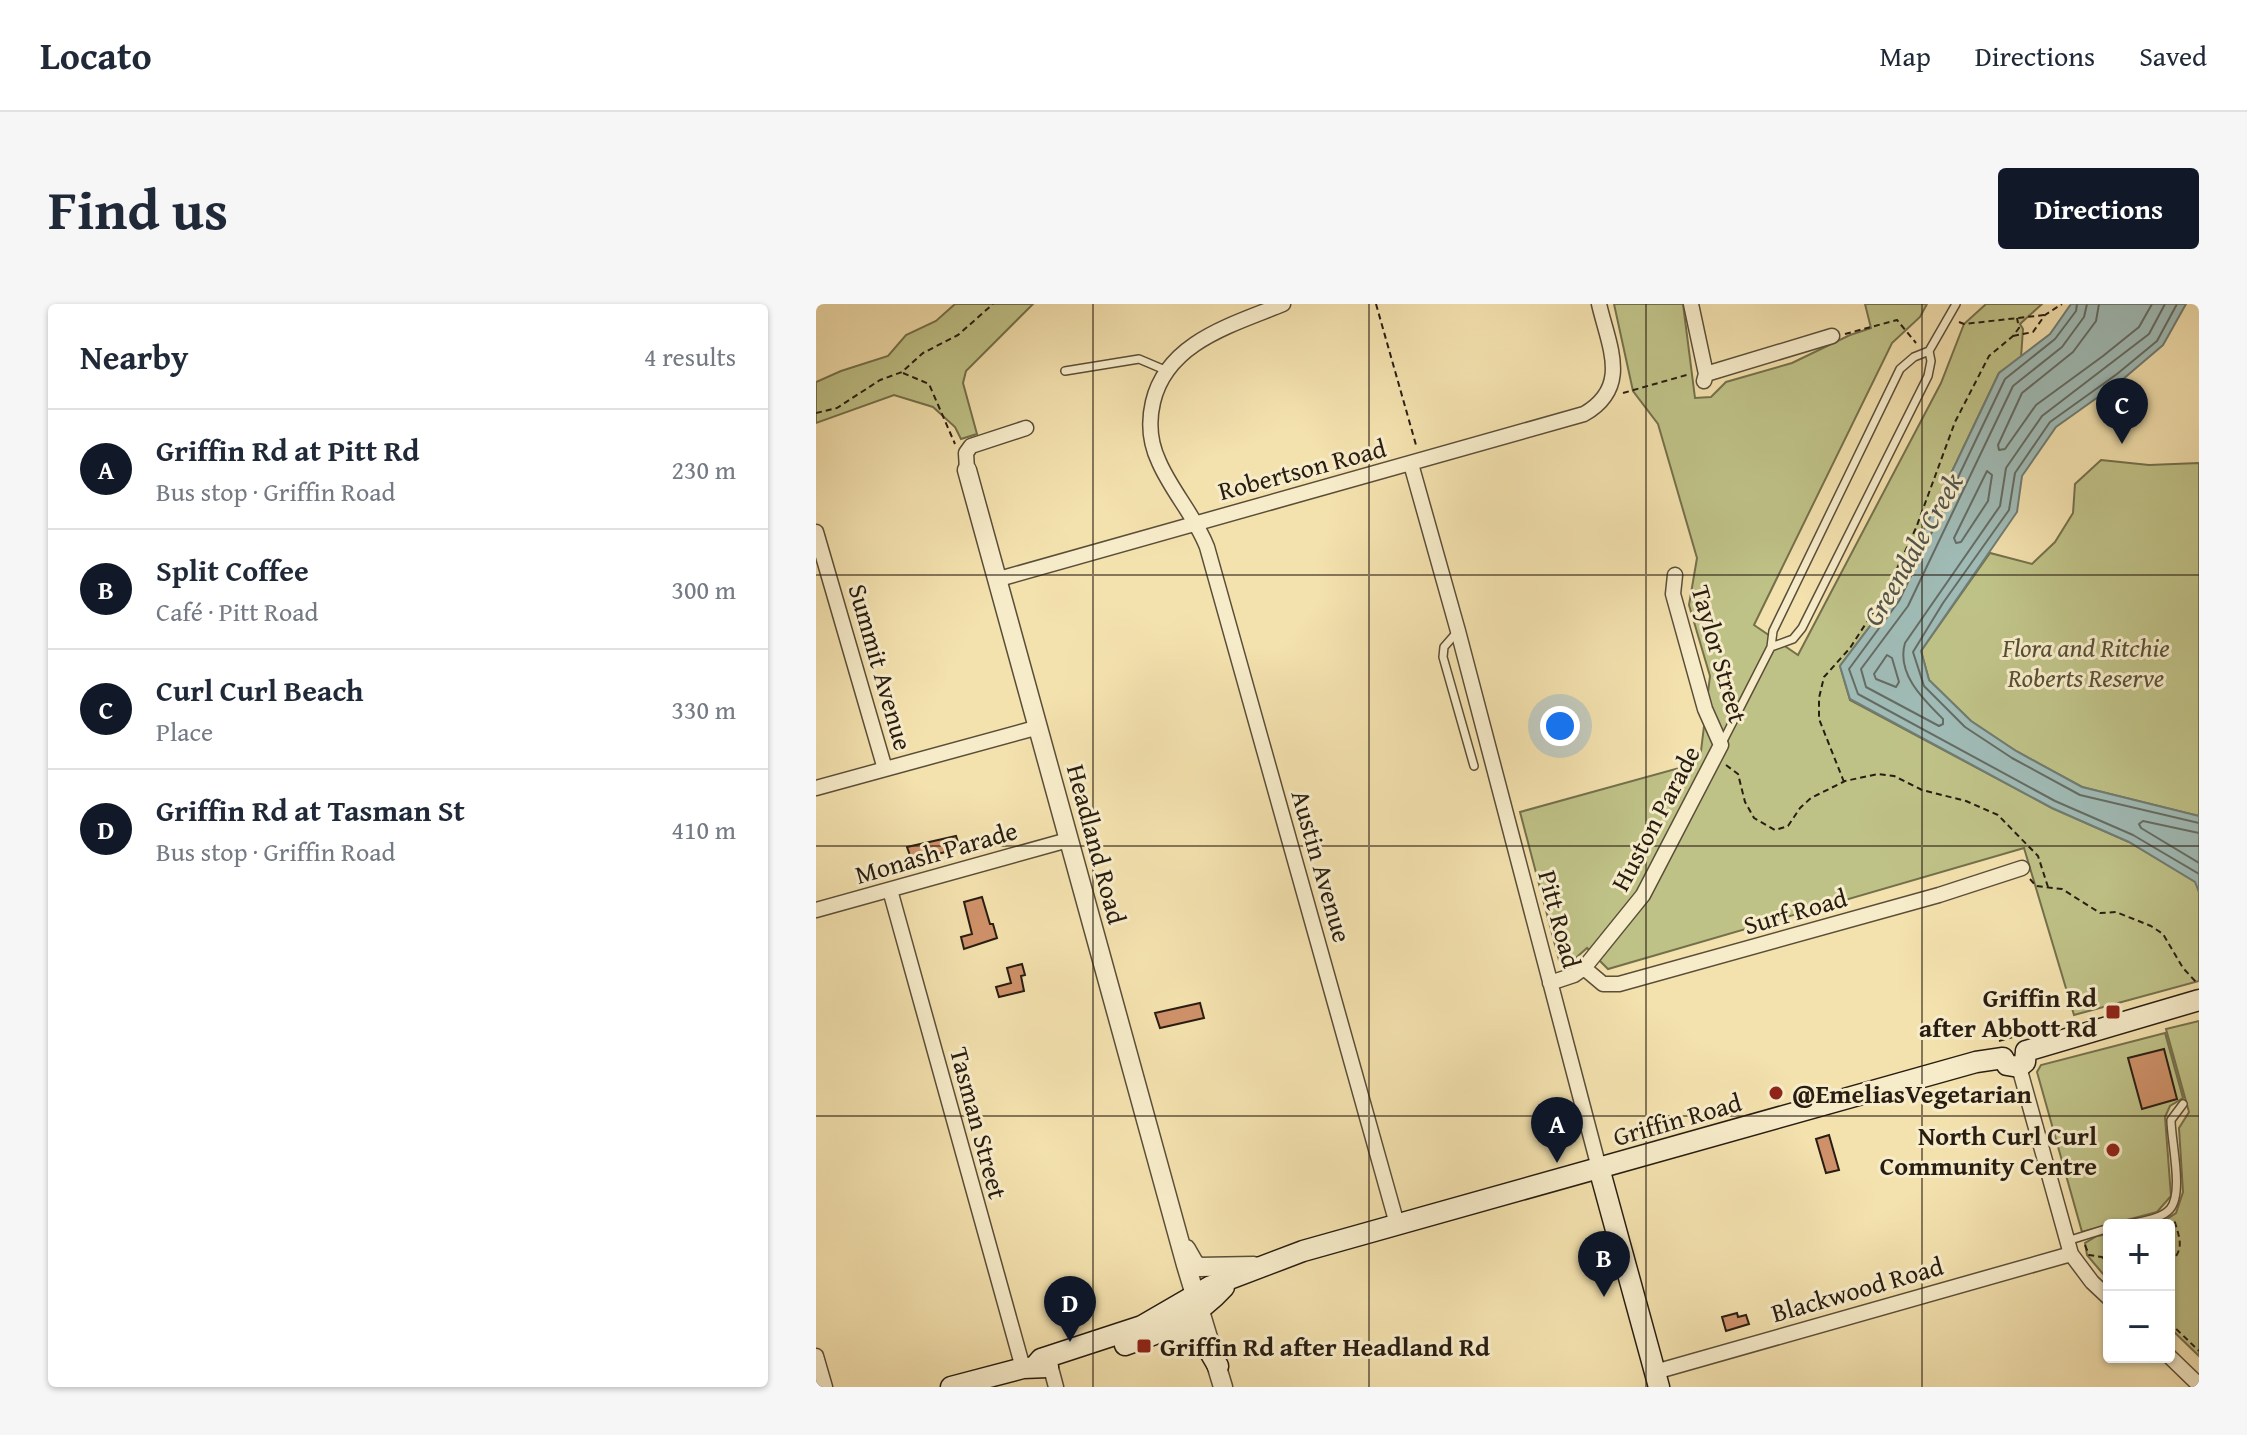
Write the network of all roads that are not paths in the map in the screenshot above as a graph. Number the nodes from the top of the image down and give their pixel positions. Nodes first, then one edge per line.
1 (1599, 304) edge
2 (1691, 304) edge
3 (1956, 304) edge
4 (1279, 305) edge
5 (1832, 336) dead end
6 (1929, 351) junction
7 (1165, 370) junction
8 (1065, 371) dead end
9 (1026, 428) dead end
10 (1416, 463) junction
11 (967, 470) joint
12 (1196, 522) junction
13 (816, 532) edge
14 (1675, 575) dead end
15 (999, 579) junction
16 (1458, 631) junction
17 (1771, 647) junction
18 (1039, 727) junction
19 (1721, 745) junction
20 (1474, 766) dead end
21 (885, 769) junction
22 (816, 788) edge
23 (1068, 840) junction
24 (2022, 868) road end
25 (890, 890) junction
26 (816, 910) edge
27 (1584, 968) junction
28 (1550, 983) junction
29 (2198, 992) edge
30 (2016, 1059) junction
31 (2183, 1104) dead end
32 (1599, 1168) junction
33 (2145, 1219) edge
34 (1397, 1224) junction
35 (1179, 1231) junction
36 (2103, 1231) edge
37 (2073, 1244) junction
38 (1261, 1266) junction
39 (2103, 1292) edge
40 (1198, 1302) junction
41 (1153, 1336) junction
42 (816, 1356) edge
43 (2175, 1362) edge
44 (1039, 1364) junction
45 (1218, 1366) junction
46 (1657, 1379) edge
47 (2199, 1385) edge
48 (825, 1387) edge
49 (951, 1387) edge
50 (1056, 1387) edge
51 (1223, 1387) edge

1 - 10 street, Robertson Road
2 - 5 street
3 - 6 lane, Huston Parade
4 - 7 street
6 - 17 lane, Huston Parade
6 - 17 lane, Huston Parade
7 - 8 lane
7 - 12 street, Austin Avenue
9 - 11 street
10 - 12 street, Robertson Road
10 - 16 street, Pitt Road
11 - 15 street, Headland Road
12 - 15 street, Robertson Road
12 - 34 street, Austin Avenue
13 - 21 street, Summit Avenue
14 - 19 street, Taylor Street
15 - 18 street, Headland Road
16 - 20 lane
16 - 28 street, Pitt Road
17 - 19 lane, Huston Parade
18 - 21 street
18 - 23 street, Headland Road
19 - 27 street, Huston Parade
21 - 22 street
23 - 25 street, Monash Parade
23 - 35 street, Headland Road
24 - 27 street, Surf Road
25 - 26 street, Monash Parade
25 - 44 street, Tasman Street
27 - 28 street, Huston Parade
28 - 32 street, Pitt Road
29 - 30 main road, Griffin Road
30 - 32 main road, Griffin Road
30 - 37 street
31 - 33 lane
32 - 34 main road, Griffin Road
32 - 46 main road, Pitt Road
34 - 38 main road, Griffin Road
35 - 38 street, Headland Road
35 - 40 street, Headland Road
36 - 37 lane
37 - 39 street
37 - 46 street, Blackwood Road
38 - 40 main road, Griffin Road
40 - 41 main road, Griffin Road
40 - 44 main road, Griffin Road
40 - 45 street, Headland Road
41 - 44 main road, Griffin Road
41 - 45 main road
42 - 48 street
43 - 47 street
44 - 49 main road, Griffin Road
44 - 50 street, Tasman Street
45 - 51 street, Headland Road

